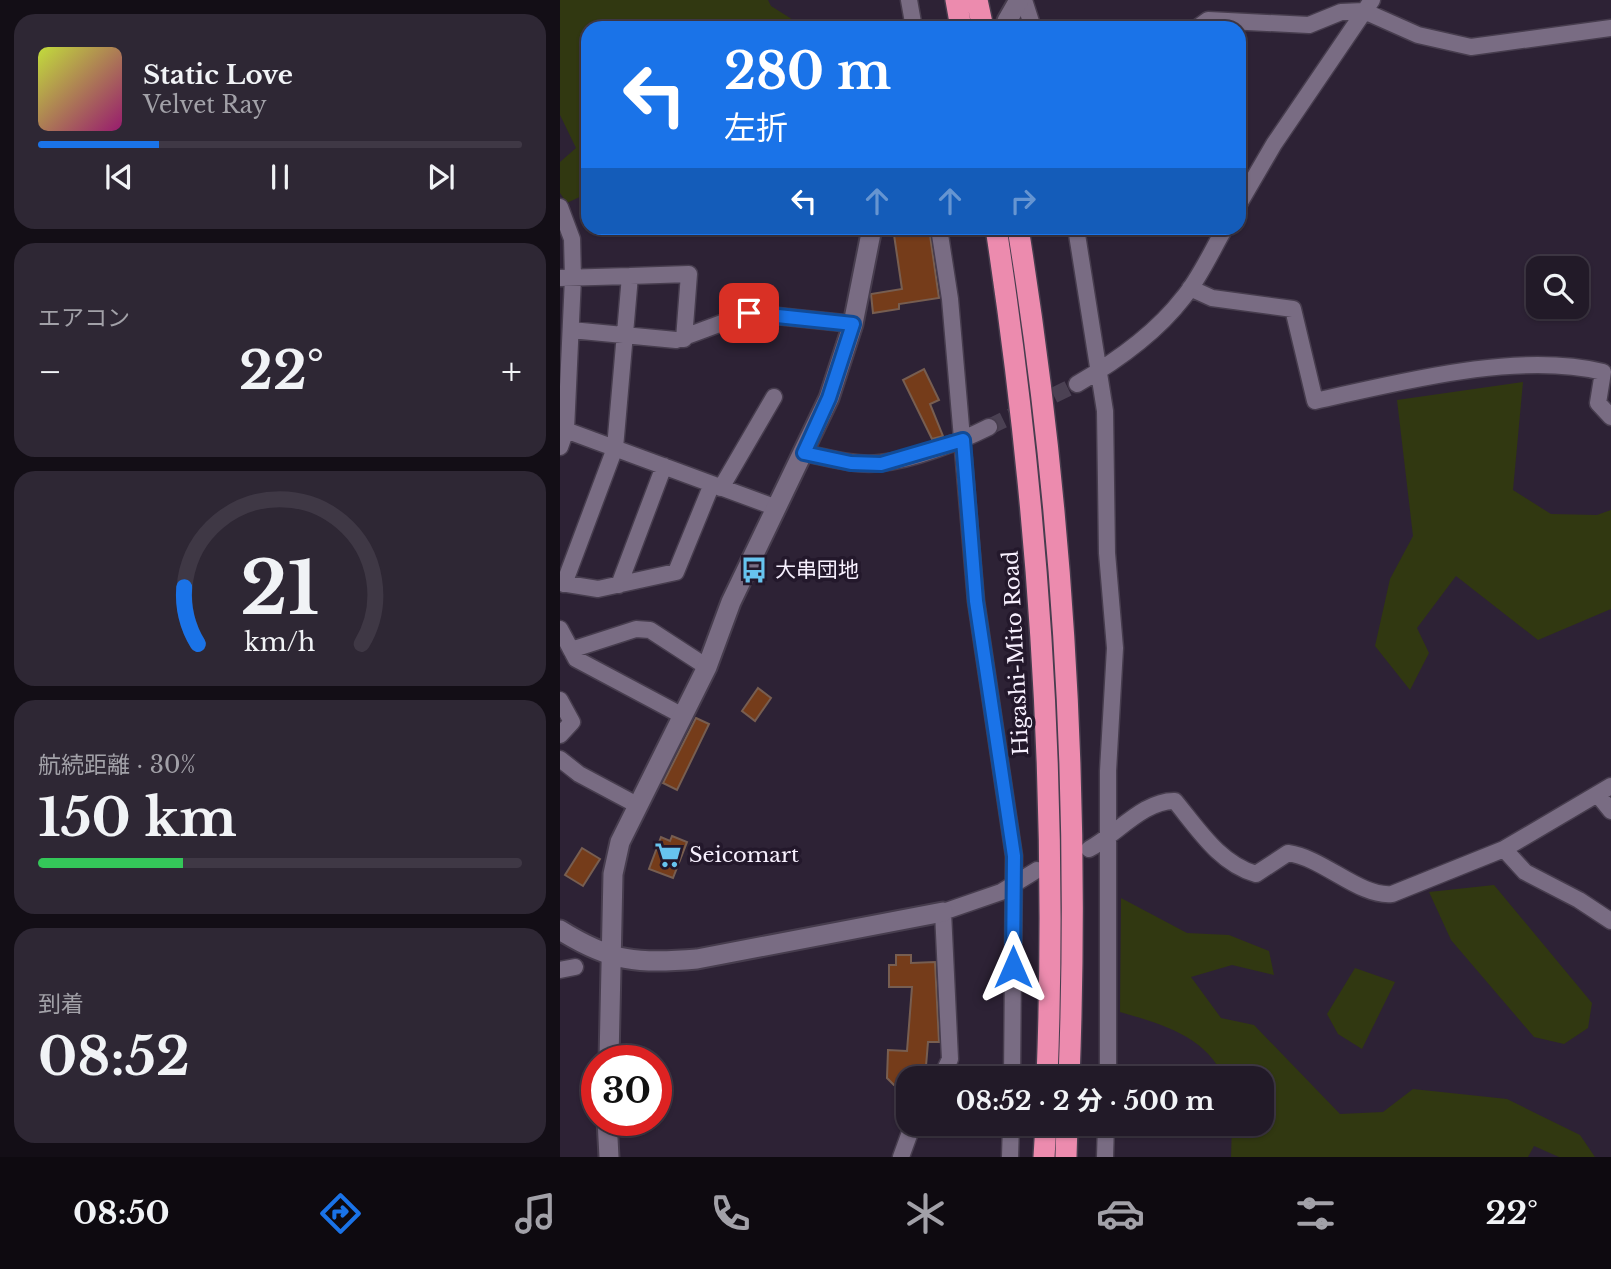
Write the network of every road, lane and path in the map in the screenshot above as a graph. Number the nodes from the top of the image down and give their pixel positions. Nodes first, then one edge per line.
1 (909, 0) edge
2 (956, 0) edge
3 (977, 0) edge
4 (1022, 0) edge
5 (1368, 5) edge
6 (913, 21) edge
7 (960, 21) edge
8 (982, 21) edge
9 (1007, 21) dead end
10 (1030, 21) edge
11 (1207, 21) edge
12 (1229, 21) edge
13 (1246, 22) edge
14 (1611, 28) edge
15 (1246, 192) edge
16 (560, 207) edge
17 (868, 235) edge
18 (940, 235) edge
19 (997, 235) edge
20 (1019, 235) edge
21 (1077, 235) edge
22 (1221, 235) edge
23 (630, 276) junction
24 (567, 278) edge
25 (1190, 288) junction
26 (853, 324) junction
27 (571, 330) junction
28 (625, 335) junction
29 (684, 339) junction
30 (1099, 371) junction
31 (1077, 384) tunnel mouth
32 (774, 397) dead end
33 (1611, 417) edge
34 (989, 427) tunnel mouth
35 (563, 429) edge
36 (963, 440) junction
37 (560, 447) edge
38 (615, 448) junction
39 (804, 453) junction
40 (664, 466) junction
41 (717, 486) junction
42 (777, 508) junction
43 (562, 584) edge
44 (619, 585) junction
45 (560, 629) edge
46 (571, 650) junction
47 (707, 667) junction
48 (560, 700) edge
49 (683, 716) junction
50 (560, 735) edge
51 (560, 759) edge
52 (1604, 790) edge
53 (637, 805) junction
54 (1611, 811) edge
55 (1109, 838) junction
56 (1089, 849) dead end
57 (1504, 849) junction
58 (1037, 870) dead end
59 (1016, 884) junction
60 (943, 912) junction
61 (1611, 921) edge
62 (560, 930) edge
63 (611, 956) junction
64 (609, 1045) edge
65 (947, 1066) edge
66 (1012, 1066) edge
67 (1047, 1066) edge
68 (1069, 1066) edge
69 (1108, 1066) edge
70 (607, 1136) edge
71 (909, 1136) edge
72 (1011, 1136) edge
73 (1045, 1136) edge
74 (1067, 1136) edge
75 (1106, 1136) edge
76 (608, 1157) edge
77 (901, 1157) edge
78 (1010, 1157) edge
79 (1044, 1157) edge
80 (1066, 1157) edge
81 (1105, 1157) edge

1 - 6 street
2 - 7 highway
3 - 8 highway
4 - 9 street
4 - 10 street
5 - 13 street
5 - 14 street
5 - 15 street
11 - 12 street
16 - 24 street
17 - 26 street
18 - 36 street
19 - 67 highway, Higashi-Mito Road
20 - 68 highway
21 - 30 street
22 - 25 street
23 - 24 street
23 - 28 street
23 - 29 street
24 - 27 street
25 - 30 street
25 - 33 street
26 - 29 street
26 - 39 street
27 - 28 street
27 - 35 street
28 - 29 street
28 - 38 street
30 - 31 street
30 - 55 street
32 - 41 street
34 - 36 street
35 - 37 street
35 - 38 street
36 - 39 street
36 - 59 street
38 - 40 street
38 - 43 street
39 - 42 street
40 - 41 street
40 - 44 street
41 - 42 street
41 - 44 street
42 - 47 street
43 - 44 street
45 - 46 street
46 - 47 street
46 - 49 street
47 - 49 street
48 - 50 street
49 - 53 street
51 - 53 street
52 - 54 street
52 - 57 street
53 - 63 street
55 - 56 street
55 - 57 street
55 - 69 street
57 - 61 street
58 - 59 street
59 - 60 street
59 - 66 street
60 - 63 street
60 - 65 street
62 - 63 street
63 - 64 street
70 - 76 street
71 - 77 street
72 - 78 street
73 - 79 highway
74 - 80 highway
75 - 81 street

